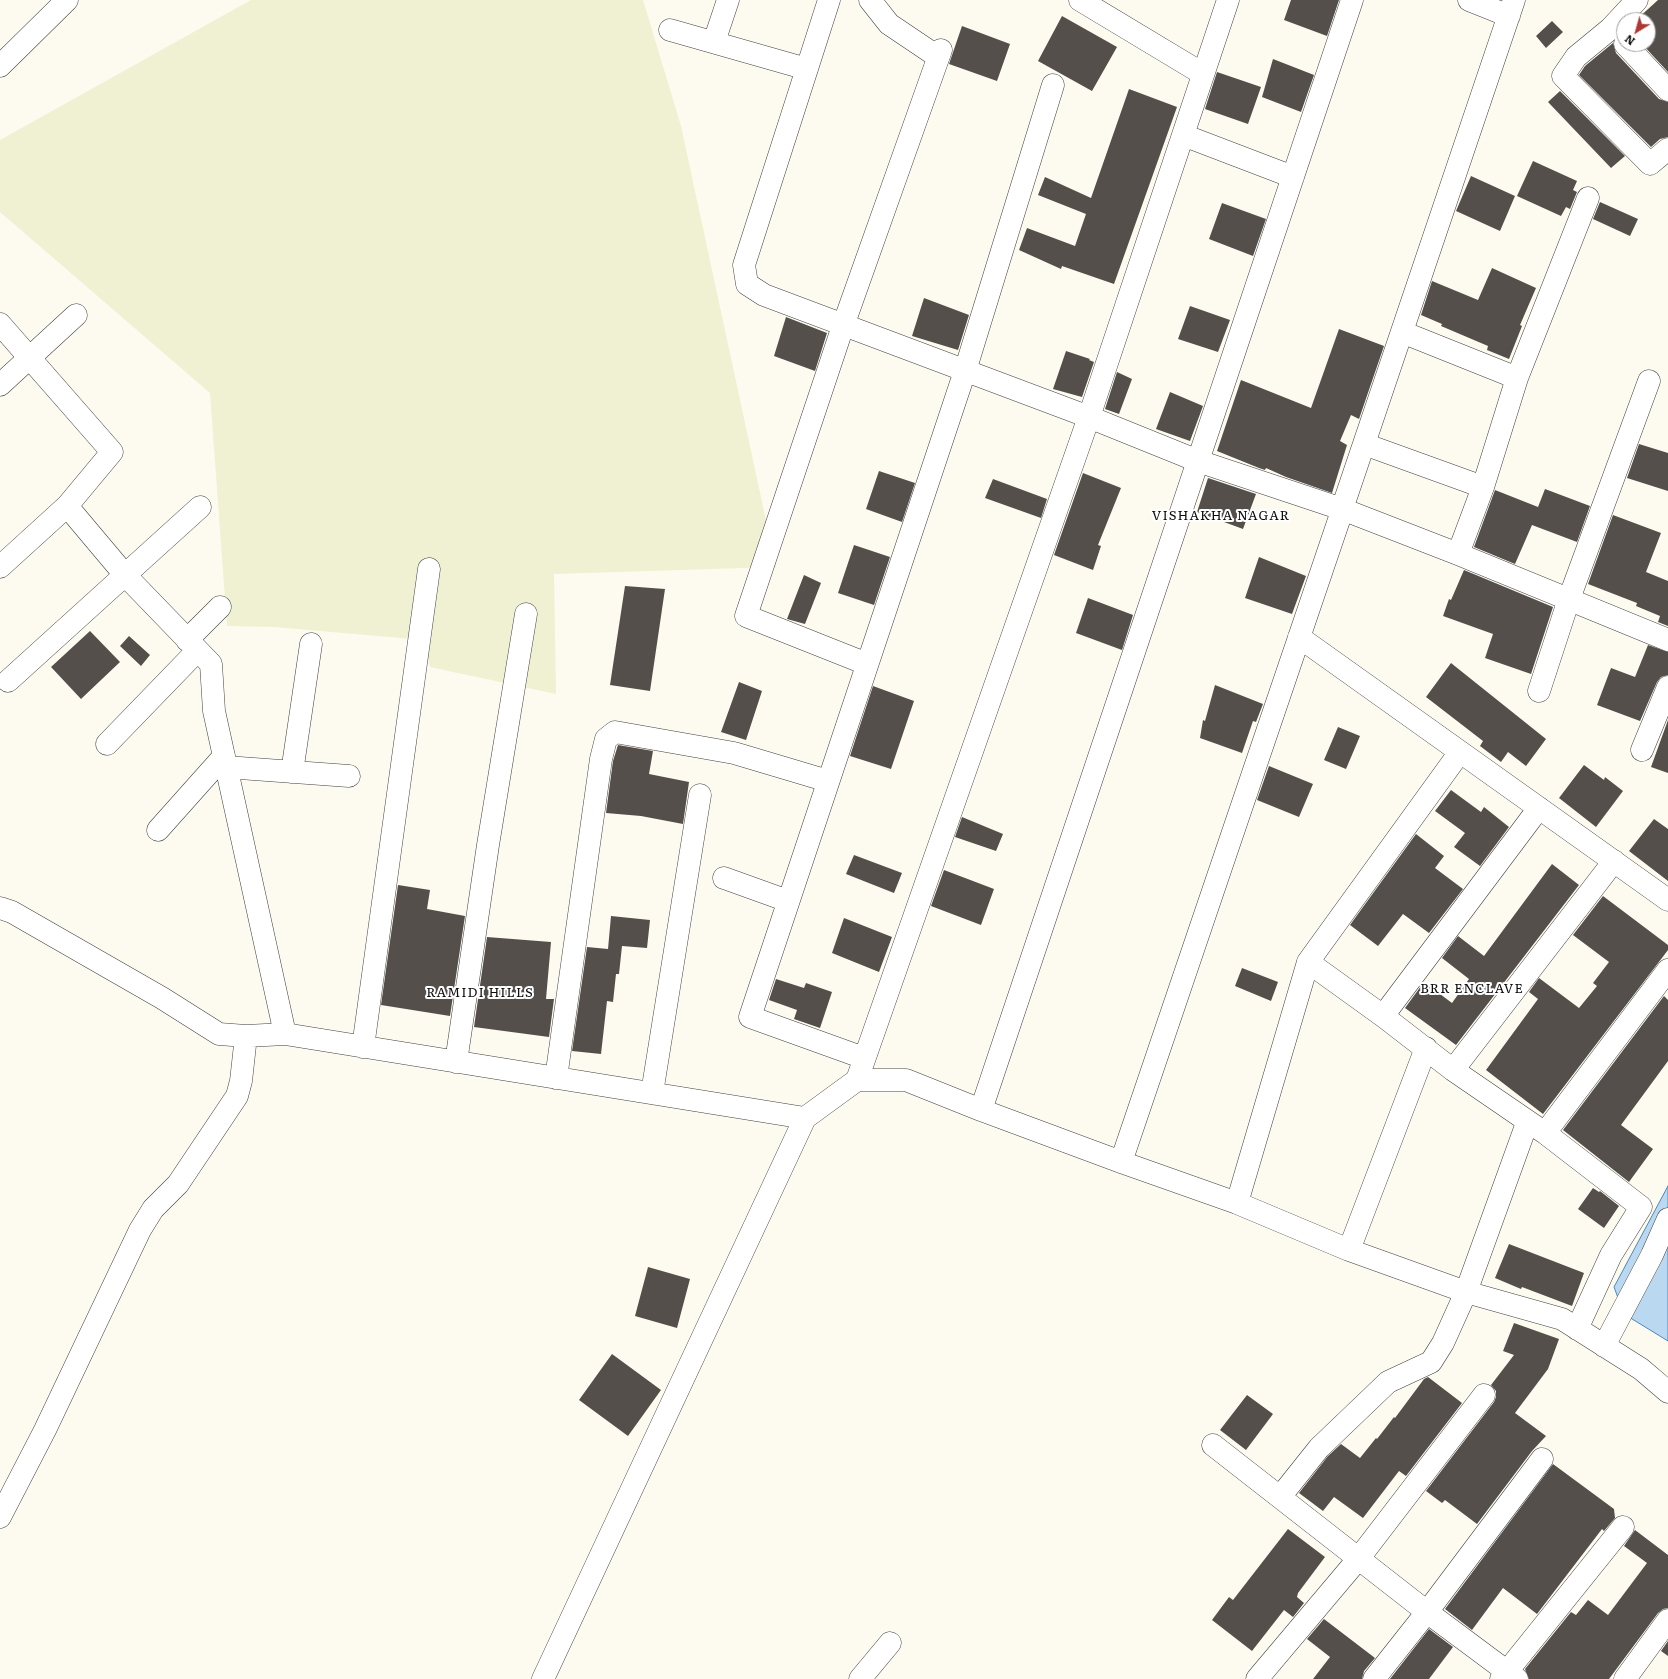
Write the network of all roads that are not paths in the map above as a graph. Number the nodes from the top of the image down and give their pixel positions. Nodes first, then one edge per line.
1 (66, 0) edge
2 (728, 0) edge
3 (829, 0) edge
4 (870, 0) edge
5 (1080, 0) edge
6 (1228, 0) edge
7 (1352, 0) edge
8 (1469, 0) edge
9 (1637, 0) edge
10 (1512, 8) edge
11 (1632, 12) edge
12 (670, 30) dead end
13 (1616, 41) edge
14 (714, 42) junction
15 (1632, 52) edge
16 (0, 66) edge
17 (807, 69) junction
18 (1203, 74) junction
19 (1053, 85) dead end
20 (1668, 90) edge
21 (1183, 135) junction
22 (1668, 149) edge
23 (1293, 178) junction
24 (1588, 198) dead end
25 (76, 314) dead end
26 (0, 324) edge
27 (844, 326) junction
28 (1402, 332) junction
29 (30, 357) junction
30 (965, 371) junction
31 (1516, 378) junction
32 (1649, 381) dead end
33 (0, 385) edge
34 (1089, 417) junction
35 (1364, 444) junction
36 (1198, 461) junction
37 (1483, 487) junction
38 (67, 506) junction
39 (200, 508) dead end
40 (1342, 510) junction
41 (1458, 554) junction
42 (0, 567) edge
43 (429, 569) dead end
44 (125, 576) junction
45 (1569, 599) junction
46 (220, 607) dead end
47 (526, 614) dead end
48 (1299, 637) junction
49 (1668, 640) edge
50 (311, 644) dead end
51 (192, 645) junction
52 (867, 664) junction
53 (8, 681) dead end
54 (1668, 687) edge
55 (1538, 691) dead end
56 (107, 744) dead end
57 (1642, 750) dead end
58 (1460, 752) junction
59 (225, 762) junction
60 (292, 772) junction
61 (349, 776) dead end
62 (828, 782) junction
63 (700, 795) dead end
64 (1539, 808) junction
65 (158, 830) dead end
66 (1614, 861) junction
67 (724, 878) dead end
68 (1668, 900) edge
69 (788, 901) junction
70 (0, 908) edge
71 (1308, 962) junction
72 (1668, 970) edge
73 (1383, 1016) junction
74 (285, 1034) junction
75 (246, 1036) junction
76 (363, 1047) junction
77 (1426, 1048) junction
78 (864, 1058) junction
79 (456, 1062) junction
80 (1453, 1070) junction
81 (556, 1078) junction
82 (857, 1080) junction
83 (652, 1093) junction
84 (981, 1110) junction
85 (805, 1118) junction
86 (1536, 1128) junction
87 (1121, 1162) junction
88 (1237, 1203) junction
89 (1668, 1219) edge
90 (1349, 1250) junction
91 (1466, 1292) junction
92 (1577, 1329) junction
93 (1604, 1346) junction
94 (1668, 1392) edge
95 (1484, 1395) dead end
96 (1213, 1445) dead end
97 (1542, 1459) dead end
98 (1280, 1497) junction
99 (0, 1517) edge
100 (1623, 1527) dead end
101 (1359, 1558) junction
102 (1427, 1612) junction
103 (1668, 1620) edge
104 (890, 1643) dead end
105 (1508, 1676) edge
106 (543, 1679) edge
107 (860, 1679) edge
108 (1257, 1679) edge
109 (1374, 1679) edge
110 (1625, 1679) edge

1 - 16 street
2 - 14 street
3 - 17 street
4 - 27 street
5 - 18 street
6 - 18 street
7 - 23 street
8 - 10 street
9 - 11 street
10 - 28 street
12 - 14 street
13 - 22 street
14 - 17 street
15 - 20 street
17 - 27 street
18 - 21 street
19 - 30 street
21 - 23 street
21 - 34 street
23 - 36 street
24 - 31 street
25 - 29 street
26 - 29 street
27 - 30 street
27 - 52 street
28 - 31 street
28 - 35 street
29 - 33 street
29 - 38 street
30 - 34 street
30 - 52 street
31 - 37 street
32 - 45 street
34 - 36 street
34 - 78 street
35 - 37 street
35 - 40 street
36 - 40 street
36 - 84 street
37 - 41 street
38 - 42 street
38 - 44 street
39 - 44 street
40 - 41 street
40 - 48 street
41 - 45 street
43 - 76 street
44 - 51 street
44 - 53 street
45 - 49 street
45 - 55 street
46 - 51 street
47 - 79 street
48 - 58 street
48 - 87 street
50 - 60 street
51 - 56 street
51 - 59 street
52 - 62 street
54 - 57 street
58 - 64 street
58 - 71 street
59 - 60 street
59 - 65 street
59 - 74 street
60 - 61 street
62 - 69 street
62 - 81 street
63 - 83 street
64 - 66 street
64 - 73 street
66 - 68 street
66 - 80 street
67 - 69 street
69 - 78 street
70 - 75 street
71 - 73 street
71 - 88 street
72 - 86 street
73 - 77 street
74 - 75 street
74 - 76 street
75 - 99 street
76 - 79 street
77 - 80 street
77 - 90 street
78 - 82 street
79 - 81 street
80 - 86 street
81 - 83 street
82 - 84 street
82 - 85 street
83 - 85 street
84 - 87 street
85 - 106 street
86 - 91 street
86 - 92 street
87 - 88 street
88 - 90 street
89 - 93 street
90 - 91 street
91 - 92 street
91 - 98 street
92 - 93 street
93 - 94 street
95 - 101 street
96 - 98 street
97 - 102 street
98 - 101 street
100 - 105 street
101 - 102 street
101 - 108 street
102 - 105 street
102 - 109 street
103 - 110 street
104 - 107 street

